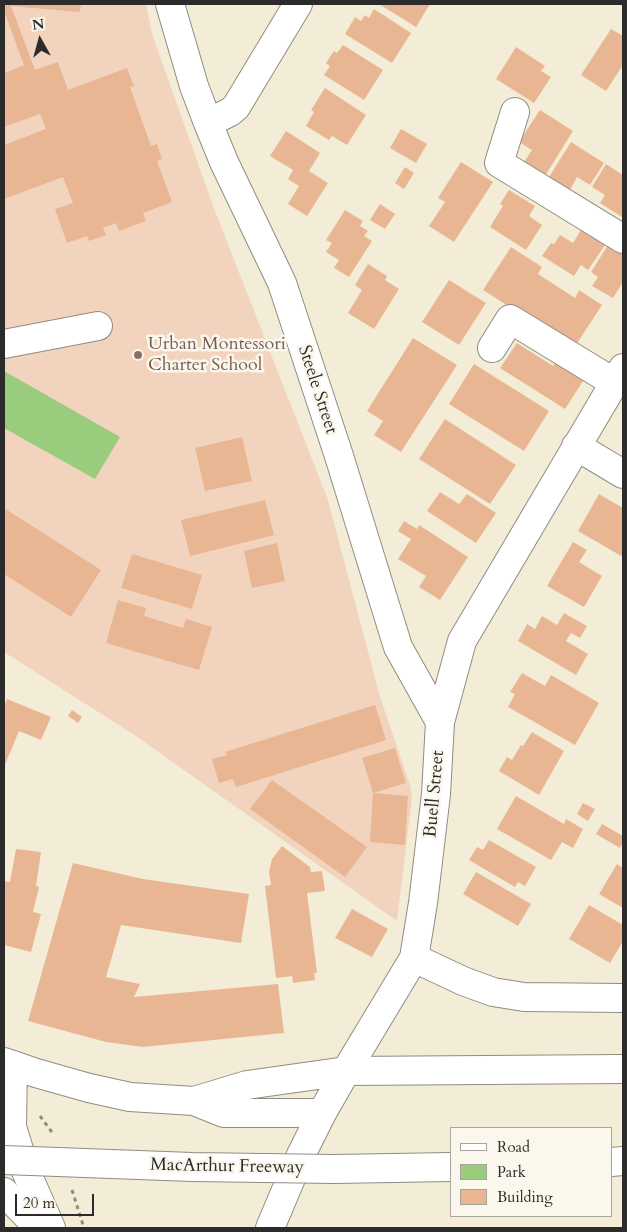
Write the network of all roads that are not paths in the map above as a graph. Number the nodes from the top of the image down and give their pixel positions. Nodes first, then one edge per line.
1 (170, 4) edge
2 (298, 4) edge
3 (514, 112) dead end
4 (208, 123) junction
5 (623, 239) edge
6 (98, 326) dead end
7 (4, 344) edge
8 (492, 348) dead end
9 (619, 376) edge
10 (576, 446) junction
11 (623, 474) edge
12 (440, 722) junction
13 (414, 958) junction
14 (623, 998) edge
15 (8, 1063) edge
16 (623, 1069) edge
17 (346, 1071) junction
18 (194, 1101) junction
19 (322, 1113) junction
20 (4, 1160) edge
21 (450, 1167) edge
22 (4, 1192) edge
23 (39, 1228) edge
24 (51, 1228) edge
25 (270, 1228) edge

1 - 4 main road, Steele Street
2 - 4 main road
3 - 5 main road
4 - 12 main road, Steele Street
6 - 7 main road
8 - 9 main road
9 - 10 main road, Buell Street
10 - 11 main road
10 - 12 main road, Buell Street
12 - 13 main road, Buell Street
13 - 14 main road
13 - 17 main road, Buell Street
15 - 18 main road
15 - 24 main road
16 - 17 main road
17 - 18 main road
17 - 19 main road, Buell Street
18 - 19 main road
19 - 25 main road, Buell Street
20 - 21 main road, MacArthur Freeway, bridge
22 - 23 main road

